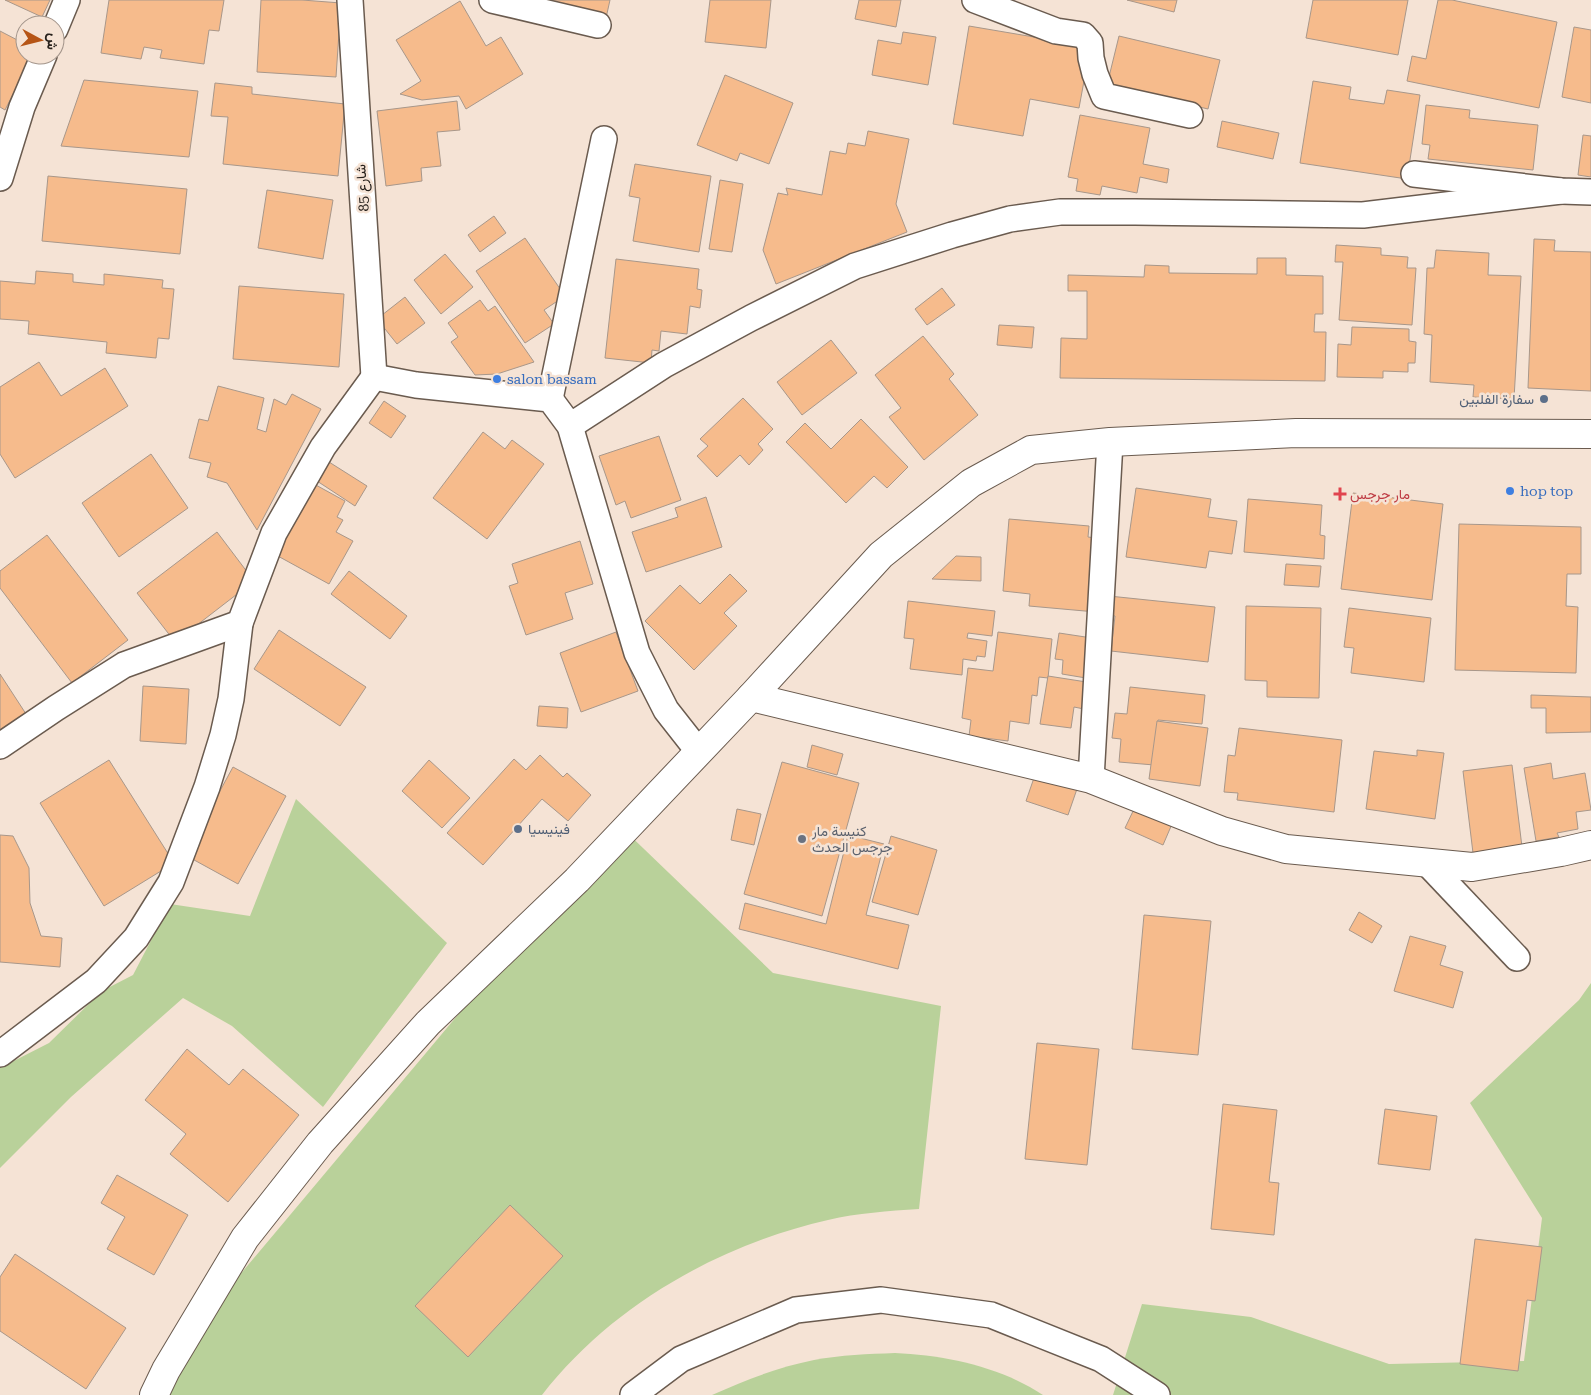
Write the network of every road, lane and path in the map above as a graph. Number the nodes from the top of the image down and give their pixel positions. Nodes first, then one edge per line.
1 (67, 0) edge
2 (350, 0) edge
3 (492, 0) edge
4 (975, 0) edge
5 (61, 15) edge
6 (598, 25) dead end
7 (40, 65) edge
8 (1190, 115) dead end
9 (604, 140) dead end
10 (1414, 174) dead end
11 (0, 178) edge
12 (1561, 191) junction
13 (1591, 192) edge
14 (374, 377) junction
15 (550, 399) junction
16 (570, 426) junction
17 (1591, 434) edge
18 (1110, 442) junction
19 (240, 623) junction
20 (751, 697) junction
21 (0, 746) edge
22 (699, 752) junction
23 (1091, 779) junction
24 (1591, 845) edge
25 (1427, 864) junction
26 (1517, 958) dead end
27 (0, 1054) edge
28 (154, 1395) edge
29 (633, 1395) edge
30 (1157, 1395) edge

1 - 5 street
2 - 14 street, شارع 85
3 - 6 street
4 - 8 street
7 - 11 street
9 - 15 street
10 - 12 street
12 - 13 street
12 - 16 street
14 - 15 street
14 - 19 street
15 - 16 street
16 - 22 street
17 - 18 main road
18 - 20 main road
18 - 23 street
19 - 21 street
19 - 27 street
20 - 22 main road
20 - 23 main road
22 - 28 main road
23 - 25 main road
24 - 25 main road
25 - 26 street
29 - 30 street

